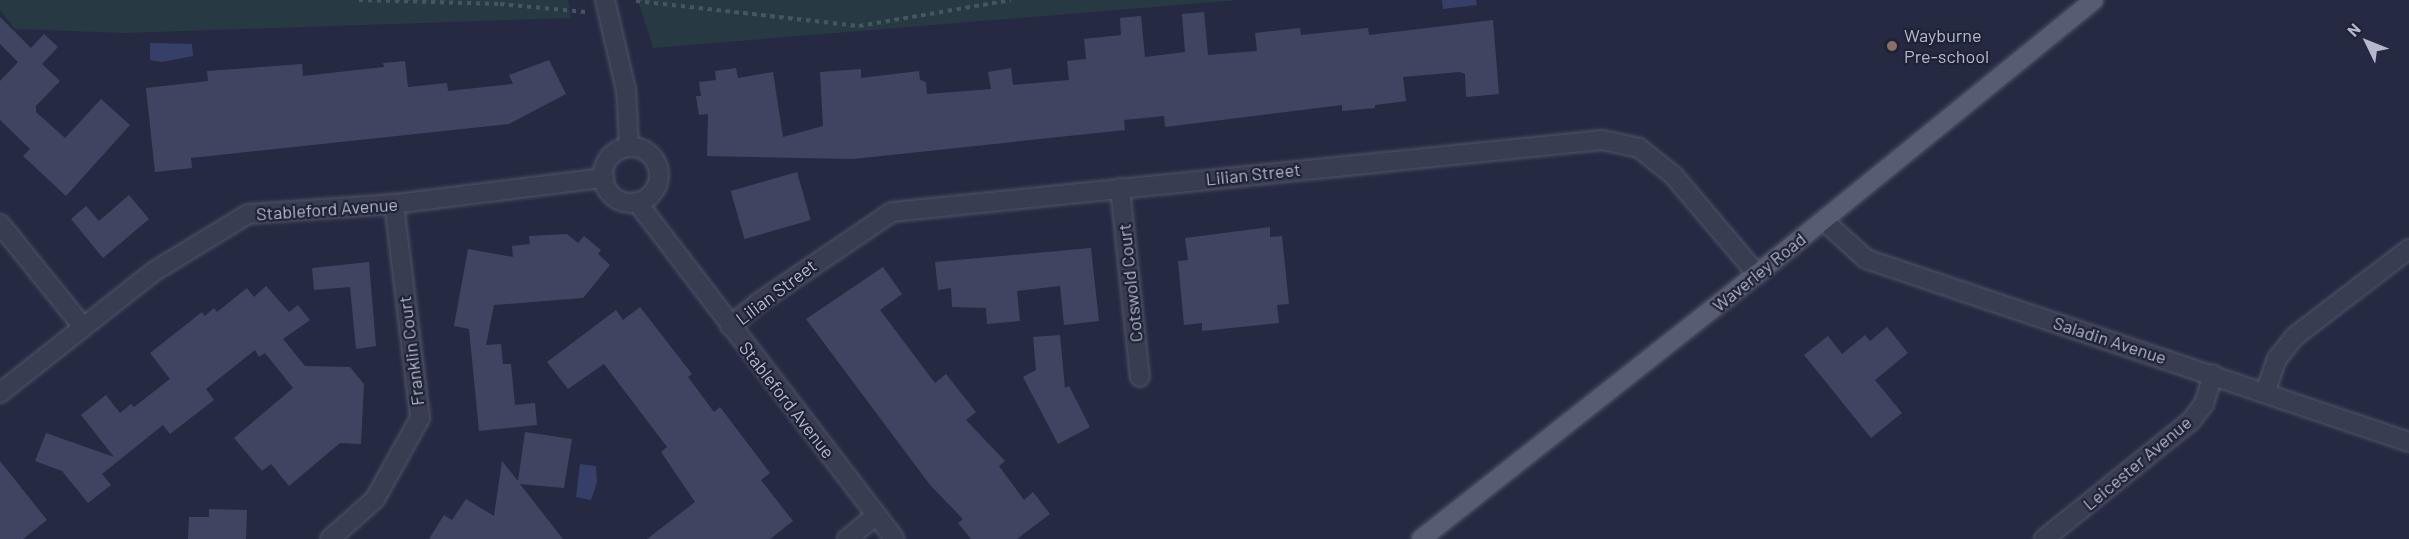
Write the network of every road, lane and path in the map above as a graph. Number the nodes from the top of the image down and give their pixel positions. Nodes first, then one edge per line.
1 (359, 0) edge
2 (1011, 0) edge
3 (2094, 0) edge
4 (636, 1) edge
5 (606, 5) edge
6 (629, 147) junction
7 (603, 178) junction
8 (1120, 188) junction
9 (637, 202) junction
10 (394, 204) junction
11 (1823, 220) junction
12 (0, 224) edge
13 (2409, 249) edge
14 (1757, 274) junction
15 (730, 326) junction
16 (83, 327) junction
17 (2213, 374) junction
18 (1140, 377) dead end
19 (0, 393) edge
20 (2265, 393) junction
21 (2409, 442) edge
22 (877, 515) junction
23 (330, 539) edge
24 (847, 539) edge
25 (895, 539) edge
26 (1420, 539) edge
27 (2044, 539) edge

1 - 5 path
2 - 4 path
3 - 11 main road, Waverley Road
4 - 5 path
5 - 6 street
6 - 7 street
6 - 9 street
7 - 9 street
7 - 10 street, Stableford Avenue
8 - 14 street, Lilian Street
8 - 15 street, Lilian Street
8 - 18 street, Cotswold Court
9 - 15 street, Stableford Avenue
10 - 16 street, Stableford Avenue
10 - 23 street, Franklin Court
11 - 14 main road, Waverley Road
11 - 17 street, Saladin Avenue
12 - 16 street
13 - 20 street
14 - 26 main road, Waverley Road
15 - 22 street, Stableford Avenue
16 - 19 street, Stableford Avenue
17 - 20 street, Saladin Avenue
17 - 27 street, Leicester Avenue
20 - 21 street, Saladin Avenue
22 - 24 street
22 - 25 street, Stableford Avenue

